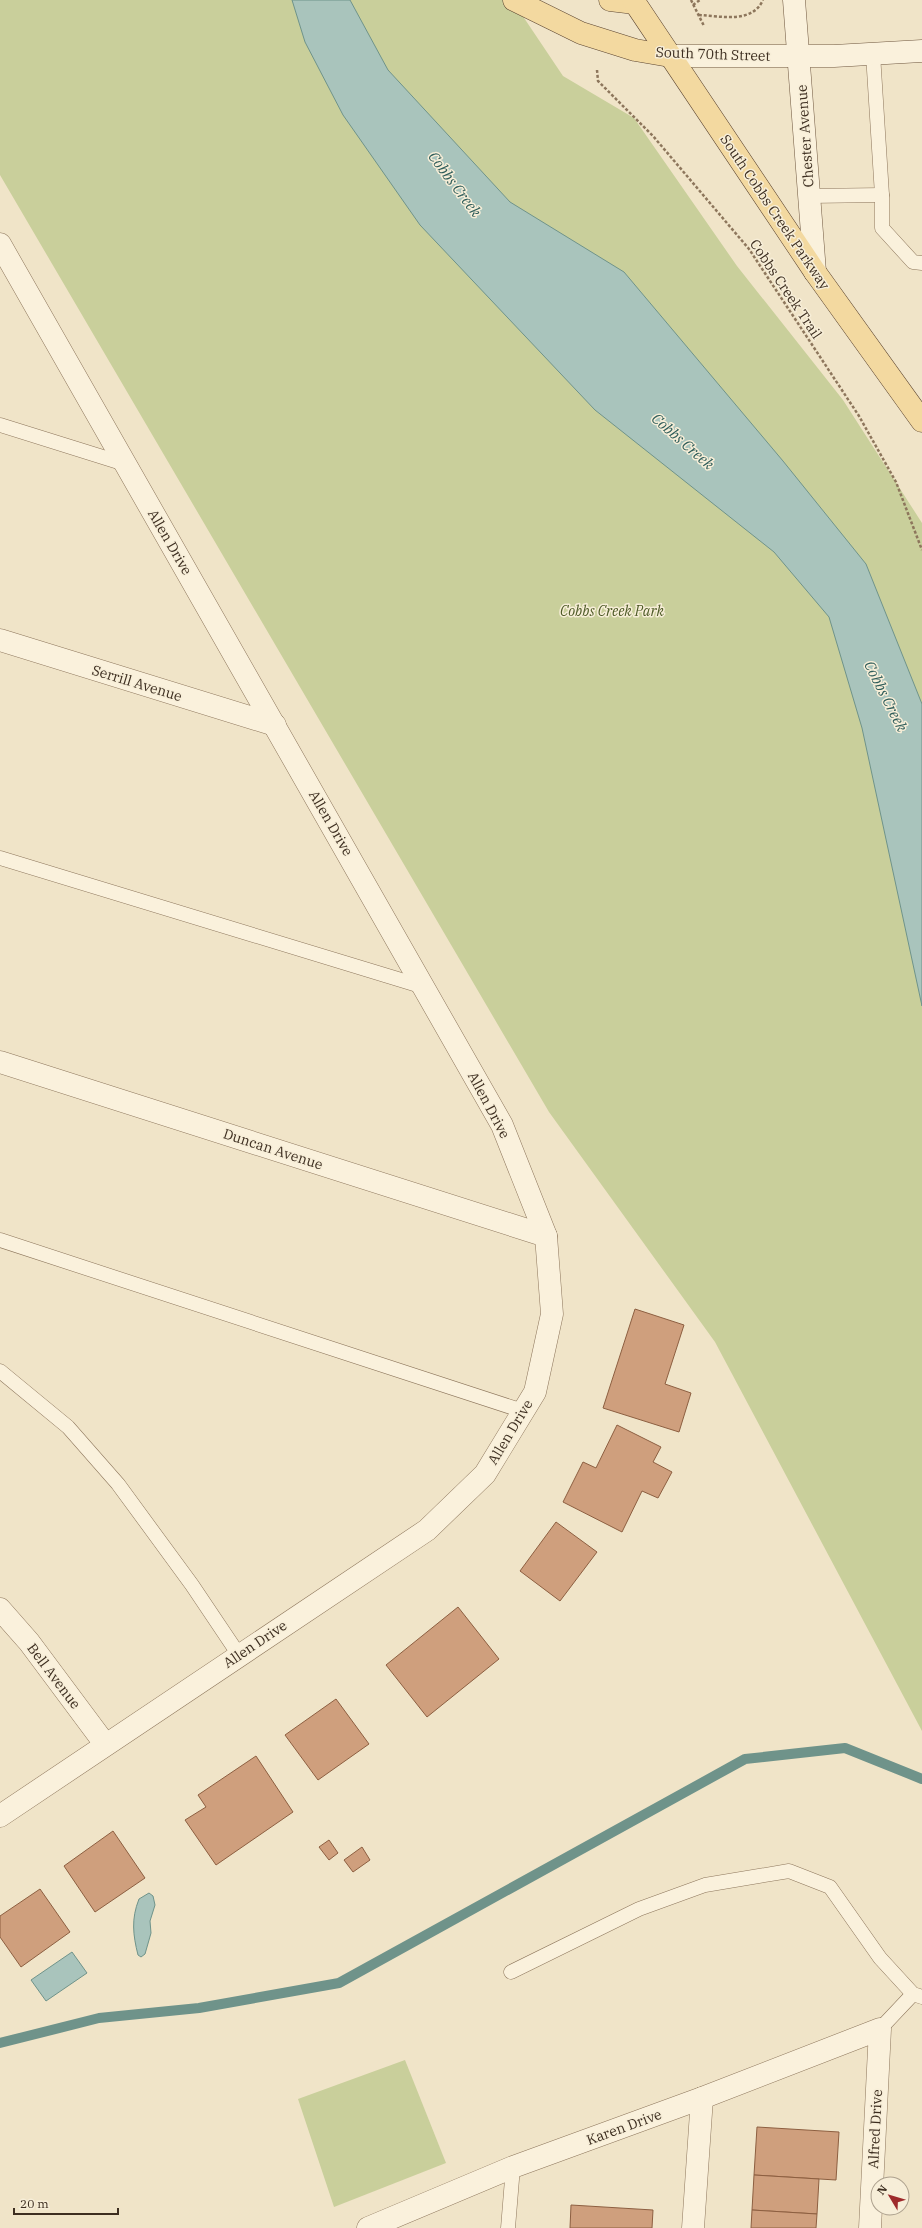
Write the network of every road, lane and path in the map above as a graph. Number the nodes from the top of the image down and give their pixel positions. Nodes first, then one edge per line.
1 (514, 0) edge
2 (610, 0) edge
3 (691, 0) edge
4 (700, 0) edge
5 (763, 0) edge
6 (794, 0) edge
7 (636, 1) edge
8 (693, 5) junction
9 (699, 15) junction
10 (704, 26) dead end
11 (922, 51) edge
12 (873, 54) junction
13 (670, 56) junction
14 (799, 57) junction
15 (597, 67) dead end
16 (882, 195) junction
17 (809, 196) junction
18 (0, 244) edge
19 (918, 262) edge
20 (815, 272) junction
21 (922, 421) edge
22 (0, 425) edge
23 (125, 464) junction
24 (922, 550) edge
25 (0, 640) edge
26 (275, 725) junction
27 (0, 858) edge
28 (424, 987) junction
29 (0, 1062) edge
30 (546, 1236) junction
31 (0, 1240) edge
32 (0, 1371) edge
33 (523, 1411) junction
34 (0, 1610) edge
35 (238, 1655) junction
36 (104, 1744) junction
37 (0, 1816) edge
38 (511, 1972) dead end
39 (918, 1996) edge
40 (880, 2029) junction
41 (702, 2098) junction
42 (513, 2168) junction
43 (368, 2228) edge
44 (508, 2228) edge
45 (693, 2228) edge
46 (870, 2228) edge

1 - 13 main road, South 70th Street
2 - 7 main road
3 - 8 path
4 - 8 path
5 - 9 path
6 - 14 street, Chester Avenue
7 - 13 main road, South Cobbs Creek Parkway
8 - 9 path
9 - 10 path
11 - 12 street, South 70th Street
12 - 14 street, South 70th Street
12 - 16 lane
13 - 14 street, South 70th Street
13 - 20 main road, South Cobbs Creek Parkway
14 - 17 street, Chester Avenue
15 - 24 path, Cobbs Creek Trail
16 - 17 lane
16 - 19 lane
17 - 20 street, Chester Avenue
18 - 23 street, Allen Drive
20 - 21 main road, South Cobbs Creek Parkway
22 - 23 lane
23 - 26 street, Allen Drive
25 - 26 street, Serrill Avenue
26 - 28 street, Allen Drive
27 - 28 lane
28 - 30 street, Allen Drive
29 - 30 street, Duncan Avenue
30 - 33 street, Allen Drive
31 - 33 lane
32 - 35 lane
33 - 35 street, Allen Drive
34 - 36 street, Bell Avenue
35 - 36 street, Allen Drive
36 - 37 street, Allen Drive
38 - 39 lane
39 - 40 lane
40 - 41 street, Karen Drive
40 - 46 street, Alfred Drive
41 - 42 street, Karen Drive
41 - 45 street
42 - 43 street, Karen Drive
42 - 44 lane

